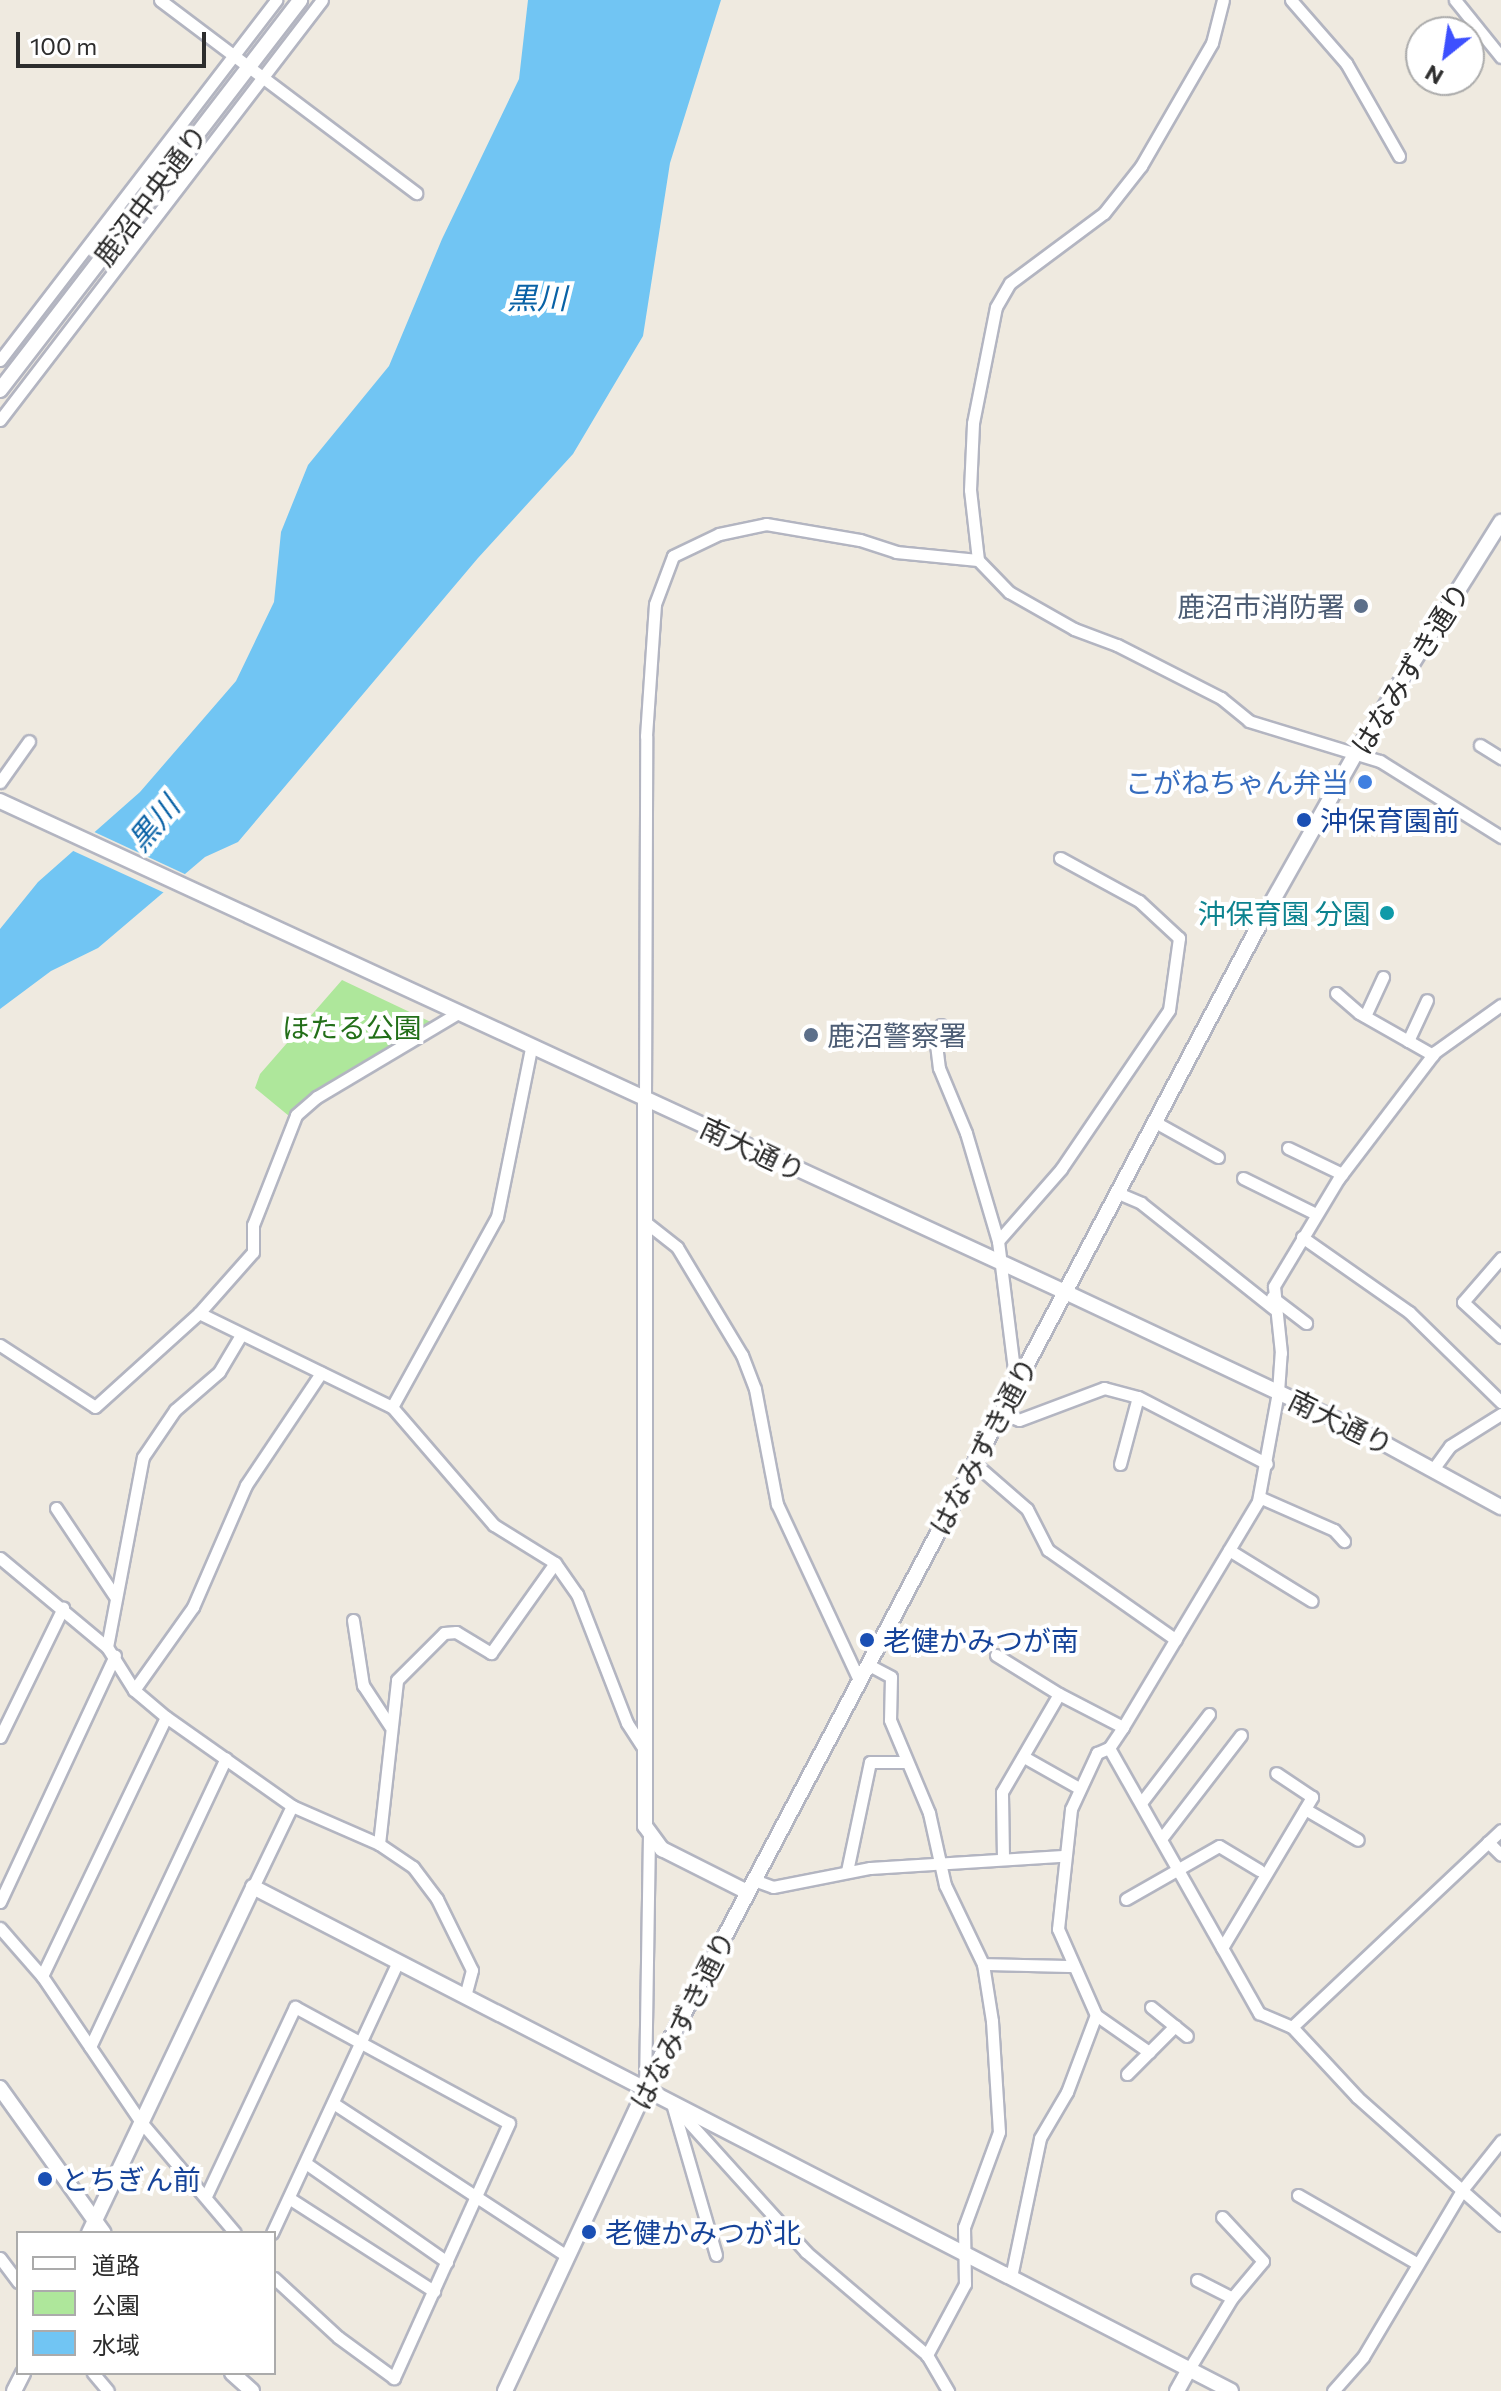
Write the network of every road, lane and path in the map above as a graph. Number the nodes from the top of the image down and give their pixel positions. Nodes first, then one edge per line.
1 (160, 0) edge
2 (276, 0) edge
3 (300, 0) edge
4 (322, 0) edge
5 (1223, 0) edge
6 (1291, 0) edge
7 (1455, 0) edge
8 (234, 56) junction
9 (1501, 57) edge
10 (248, 66) junction
11 (262, 78) junction
12 (1399, 156) dead end
13 (416, 193) dead end
14 (0, 360) edge
15 (0, 390) edge
16 (0, 420) edge
17 (1501, 522) edge
18 (978, 560) junction
19 (29, 741) dead end
20 (1480, 745) dead end
21 (1356, 753) junction
22 (1501, 758) edge
23 (0, 782) edge
24 (0, 801) edge
25 (1501, 837) edge
26 (1060, 858) dead end
27 (1383, 977) dead end
28 (1336, 993) dead end
29 (1427, 1000) dead end
30 (1501, 1005) edge
31 (456, 1014) junction
32 (1365, 1016) junction
33 (941, 1025) dead end
34 (1408, 1041) junction
35 (531, 1048) junction
36 (1433, 1055) junction
37 (645, 1100) junction
38 (1155, 1122) junction
39 (1288, 1148) dead end
40 (1218, 1157) dead end
41 (1342, 1174) junction
42 (1243, 1178) dead end
43 (1118, 1193) junction
44 (1316, 1214) junction
45 (644, 1221) junction
46 (1302, 1237) junction
47 (998, 1241) junction
48 (1501, 1258) edge
49 (1003, 1263) junction
50 (1065, 1292) junction
51 (1272, 1302) junction
52 (199, 1313) junction
53 (1306, 1323) dead end
54 (241, 1335) junction
55 (1501, 1337) edge
56 (0, 1345) edge
57 (321, 1373) junction
58 (1016, 1385) junction
59 (1278, 1392) junction
60 (1138, 1397) junction
61 (1501, 1402) edge
62 (392, 1407) junction
63 (1001, 1413) junction
64 (1501, 1414) edge
65 (974, 1463) junction
66 (1120, 1464) dead end
67 (1267, 1464) junction
68 (1434, 1468) junction
69 (1259, 1497) junction
70 (1501, 1507) edge
71 (56, 1508) dead end
72 (1344, 1541) dead end
73 (1229, 1550) junction
74 (1, 1562) edge
75 (555, 1563) junction
76 (116, 1598) junction
77 (1312, 1601) dead end
78 (63, 1608) junction
79 (353, 1620) dead end
80 (1176, 1640) junction
81 (111, 1651) junction
82 (996, 1655) dead end
83 (867, 1664) junction
84 (859, 1680) junction
85 (134, 1690) junction
86 (1059, 1694) junction
87 (1209, 1714) dead end
88 (166, 1717) junction
89 (390, 1726) junction
90 (1123, 1727) junction
91 (1241, 1735) dead end
92 (0, 1737) edge
93 (1109, 1748) junction
94 (644, 1749) junction
95 (1024, 1757) junction
96 (226, 1758) junction
97 (905, 1762) junction
98 (1276, 1773) dead end
99 (1079, 1788) junction
100 (1141, 1803) junction
101 (292, 1806) junction
102 (1305, 1809) junction
103 (1501, 1830) edge
104 (649, 1836) junction
105 (1161, 1839) junction
106 (1358, 1840) dead end
107 (1488, 1842) junction
108 (379, 1844) junction
109 (1501, 1855) edge
110 (1063, 1856) junction
111 (1003, 1858) junction
112 (939, 1861) junction
113 (1178, 1870) junction
114 (1259, 1870) dead end
115 (847, 1871) junction
116 (750, 1886) junction
117 (253, 1887) junction
118 (1126, 1899) dead end
119 (0, 1902) edge
120 (0, 1928) edge
121 (1222, 1948) junction
122 (398, 1962) junction
123 (983, 1964) junction
124 (1073, 1966) junction
125 (42, 1976) junction
126 (465, 1996) junction
127 (1151, 2007) dead end
128 (1096, 2015) junction
129 (1175, 2026) junction
130 (1292, 2027) junction
131 (1187, 2036) dead end
132 (359, 2041) junction
133 (90, 2047) junction
134 (1149, 2052) junction
135 (1127, 2074) dead end
136 (0, 2088) edge
137 (645, 2089) junction
138 (333, 2103) junction
139 (672, 2103) junction
140 (141, 2122) junction
141 (1501, 2141) edge
142 (307, 2164) junction
143 (1462, 2190) junction
144 (1298, 2195) dead end
145 (206, 2196) junction
146 (477, 2199) junction
147 (292, 2200) junction
148 (1222, 2217) dead end
149 (1501, 2225) edge
150 (92, 2227) edge
151 (233, 2231) edge
152 (273, 2231) edge
153 (961, 2251) junction
154 (716, 2255) dead end
155 (567, 2256) junction
156 (0, 2258) edge
157 (447, 2262) junction
158 (1418, 2264) junction
159 (1011, 2277) junction
160 (16, 2279) edge
161 (276, 2280) edge
162 (1197, 2280) dead end
163 (434, 2291) junction
164 (1232, 2298) junction
165 (927, 2355) junction
166 (1189, 2369) junction
167 (95, 2375) edge
168 (234, 2375) edge
169 (108, 2391) edge
170 (252, 2391) edge
171 (505, 2391) edge
172 (948, 2391) edge
173 (1177, 2391) edge
174 (1231, 2391) edge
175 (1333, 2391) edge

1 - 8 street
2 - 8 street
3 - 10 street, 鹿沼中央通り
4 - 11 street
5 - 18 street
6 - 12 street
7 - 9 street
8 - 10 street
8 - 14 street
10 - 11 street
10 - 15 street, 鹿沼中央通り
11 - 13 street
11 - 16 street
17 - 21 street, はなみずき通り
18 - 21 street
18 - 37 street
19 - 23 street
20 - 22 street
21 - 25 street
21 - 38 street, はなみずき通り
24 - 31 street, 南大通り
26 - 47 street
27 - 32 street
28 - 32 street
29 - 34 street
30 - 36 street
31 - 35 street, 南大通り
31 - 52 street
32 - 34 street
33 - 47 street
34 - 36 street
35 - 37 street, 南大通り
35 - 62 street
36 - 41 street
37 - 45 street
37 - 49 street, 南大通り
38 - 40 street
38 - 43 street, はなみずき通り
39 - 41 street
41 - 44 street
42 - 44 street
43 - 50 street, はなみずき通り
43 - 51 street
44 - 46 street
45 - 84 street
45 - 94 street
46 - 51 street
46 - 61 street
47 - 49 street
48 - 55 street
49 - 50 street, 南大通り
49 - 58 street
50 - 58 street, はなみずき通り
50 - 59 street, 南大通り
51 - 53 street
51 - 59 street
52 - 54 street
52 - 56 street
54 - 57 street
54 - 76 street
57 - 62 street
57 - 85 street
58 - 63 street, はなみずき通り
59 - 67 street
59 - 68 street, 南大通り
60 - 63 street
60 - 66 street
60 - 67 street
62 - 75 street
63 - 65 street, はなみずき通り
64 - 68 street
65 - 80 street
65 - 83 street, はなみずき通り
67 - 69 street
68 - 70 street, 南大通り
69 - 72 street
69 - 73 street
71 - 76 street
73 - 77 street
73 - 80 street
74 - 78 street
75 - 89 street
75 - 94 street
76 - 81 street
78 - 81 street
78 - 92 street
79 - 89 street
80 - 90 street
81 - 85 street
81 - 119 street
82 - 86 street
83 - 84 street, はなみずき通り
83 - 97 street
84 - 116 street, はなみずき通り
85 - 88 street
86 - 90 street
86 - 95 street
87 - 100 street
88 - 96 street
88 - 125 street
89 - 108 street
90 - 93 street
91 - 105 street
93 - 99 street
93 - 100 street
94 - 104 street
95 - 99 street
95 - 111 street
96 - 101 street
96 - 133 street
97 - 112 street
97 - 115 street
98 - 102 street
99 - 110 street
100 - 105 street
101 - 108 street
101 - 117 street
102 - 106 street
102 - 121 street
103 - 107 street
104 - 116 street
104 - 137 street
105 - 113 street
107 - 109 street
107 - 130 street
108 - 126 street
110 - 111 street
110 - 124 street
111 - 112 street
112 - 115 street
112 - 123 street
113 - 114 street
113 - 118 street
113 - 121 street
115 - 116 street
116 - 137 street, はなみずき通り
117 - 122 street
117 - 140 street
120 - 125 street
121 - 130 street
122 - 126 street
122 - 132 street
123 - 124 street
123 - 153 street
124 - 128 street
125 - 133 street
126 - 137 street
127 - 129 street
128 - 134 street
128 - 159 street
129 - 131 street
129 - 134 street
130 - 143 street
132 - 138 street
132 - 145 street
132 - 146 street
133 - 140 street
134 - 135 street
136 - 150 street
137 - 139 street
137 - 155 street, はなみずき通り
138 - 142 street
138 - 146 street
139 - 153 street
139 - 154 street
139 - 165 street
140 - 145 street
140 - 150 street
141 - 143 street
142 - 147 street
142 - 157 street
143 - 149 street
143 - 158 street
144 - 158 street
145 - 151 street
146 - 155 street
146 - 157 street
147 - 152 street
147 - 163 street
148 - 164 street
153 - 159 street
153 - 165 street
155 - 171 street, はなみずき通り
156 - 160 street
157 - 163 street
158 - 175 street
159 - 166 street
161 - 163 street
162 - 164 street
164 - 166 street
165 - 172 street
166 - 173 street
166 - 174 street
167 - 169 street
168 - 170 street

